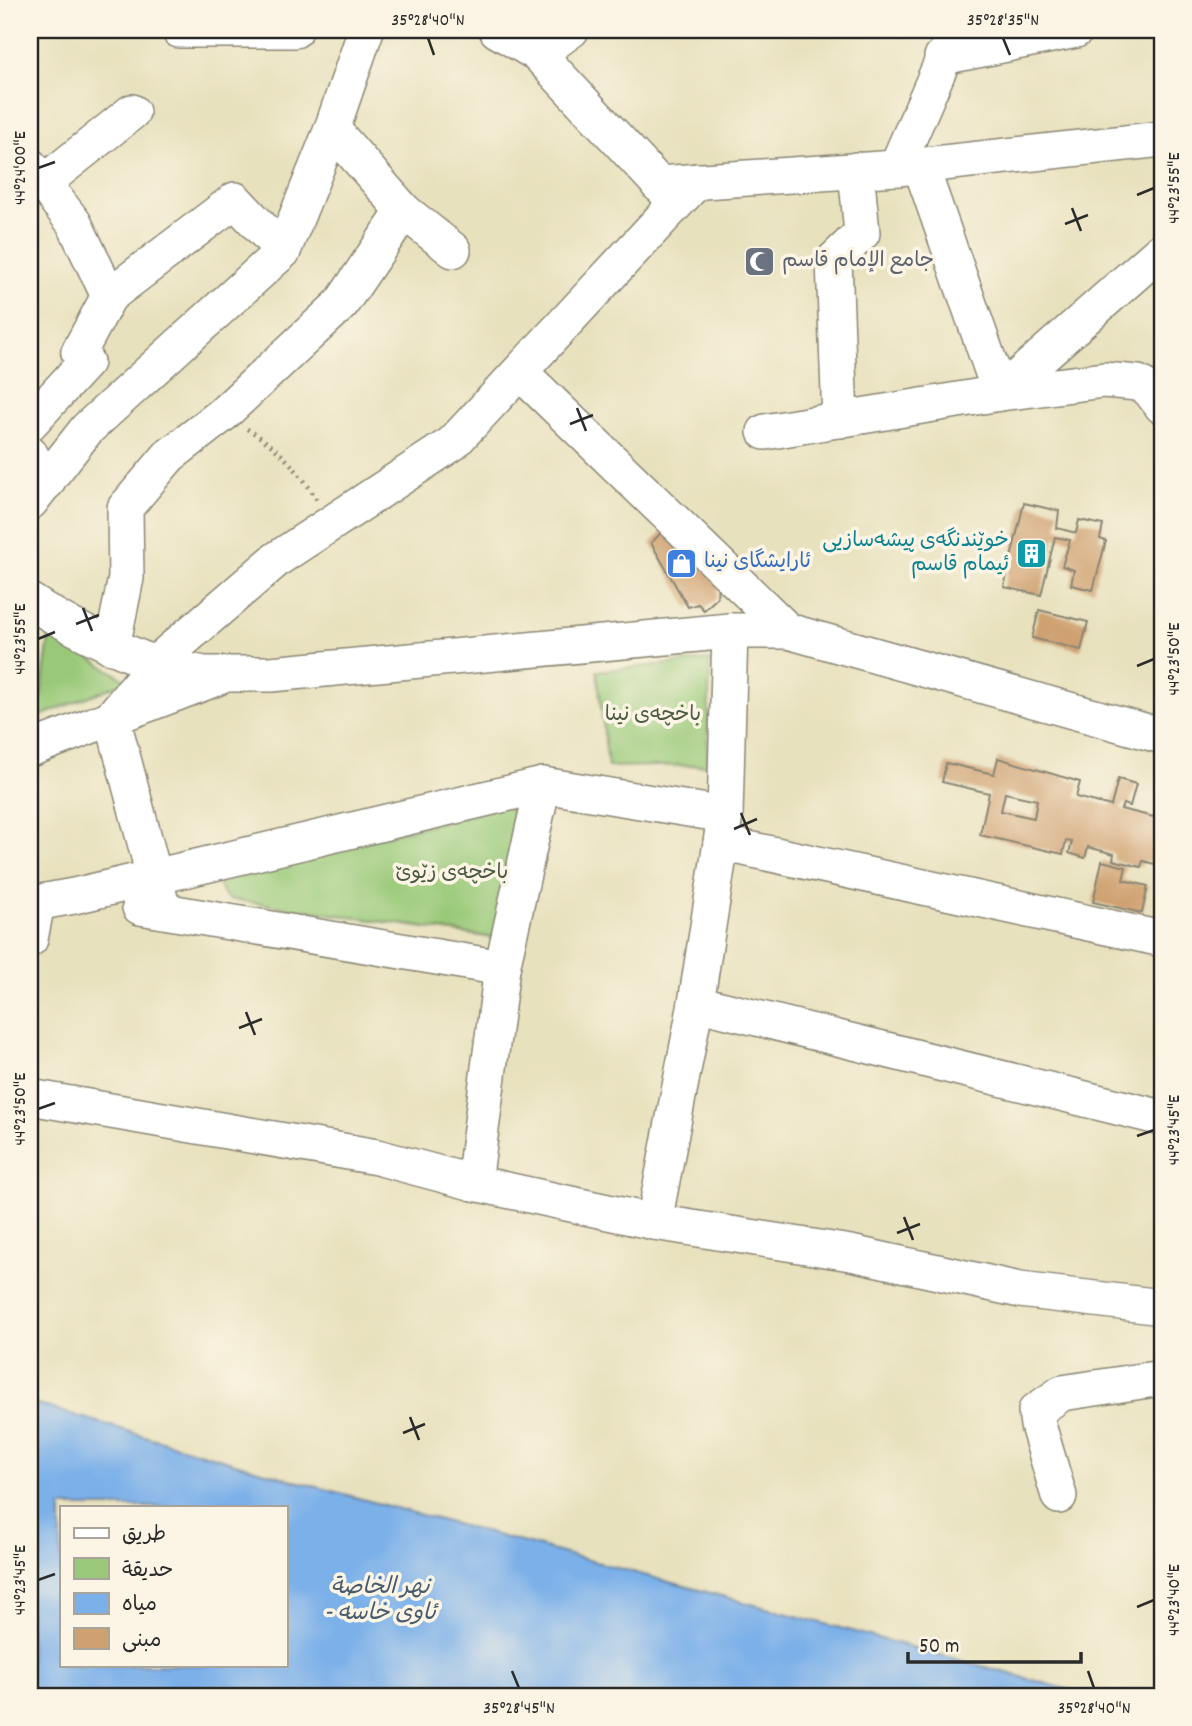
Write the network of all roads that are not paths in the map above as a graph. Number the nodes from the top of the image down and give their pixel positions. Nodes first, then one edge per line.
1 (179, 30) edge
2 (295, 30) edge
3 (366, 30) edge
4 (497, 30) edge
5 (571, 30) edge
6 (1076, 30) edge
7 (949, 43) edge
8 (538, 54) junction
9 (132, 112) dead end
10 (332, 129) junction
11 (1162, 139) edge
12 (909, 168) junction
13 (856, 170) junction
14 (36, 175) edge
15 (677, 189) junction
16 (404, 211) junction
17 (453, 250) dead end
18 (1162, 250) edge
19 (283, 251) junction
20 (109, 296) junction
21 (520, 372) junction
22 (1000, 393) junction
23 (1162, 406) edge
24 (840, 420) junction
25 (30, 423) edge
26 (765, 432) dead end
27 (36, 479) edge
28 (30, 601) edge
29 (30, 609) edge
30 (730, 631) junction
31 (788, 631) junction
32 (112, 647) junction
33 (155, 664) junction
34 (226, 675) junction
35 (112, 717) junction
36 (1162, 736) edge
37 (30, 749) edge
38 (543, 785) junction
39 (723, 829) junction
40 (159, 894) junction
41 (33, 904) edge
42 (30, 939) edge
43 (1162, 939) edge
44 (502, 968) junction
45 (696, 1003) junction
46 (30, 1097) edge
47 (1162, 1118) edge
48 (474, 1183) junction
49 (654, 1222) junction
50 (1162, 1307) edge
51 (1162, 1378) edge
52 (1059, 1496) dead end

1 - 2 street
3 - 10 street
4 - 8 street
5 - 8 street
6 - 7 street
7 - 12 street
8 - 15 street
9 - 14 street
10 - 16 street
10 - 19 street
11 - 12 street
12 - 13 street
12 - 22 street
13 - 15 street
13 - 24 street
14 - 20 street
15 - 21 street
16 - 17 street
16 - 32 street
18 - 22 street
19 - 20 street
19 - 27 street
20 - 25 street
21 - 31 street
21 - 33 street
22 - 23 street
22 - 24 street
24 - 26 street
28 - 29 street
28 - 32 street
30 - 31 street
30 - 34 street
30 - 39 street
31 - 36 street
32 - 33 street
33 - 34 street
33 - 35 street
34 - 35 street
35 - 37 street
35 - 40 street
38 - 39 street
38 - 40 street
38 - 44 street
39 - 43 street
39 - 45 street
40 - 41 street
40 - 44 street
41 - 42 street
44 - 48 street
45 - 47 street
45 - 49 street
46 - 48 street
48 - 49 street
49 - 50 street
51 - 52 street

